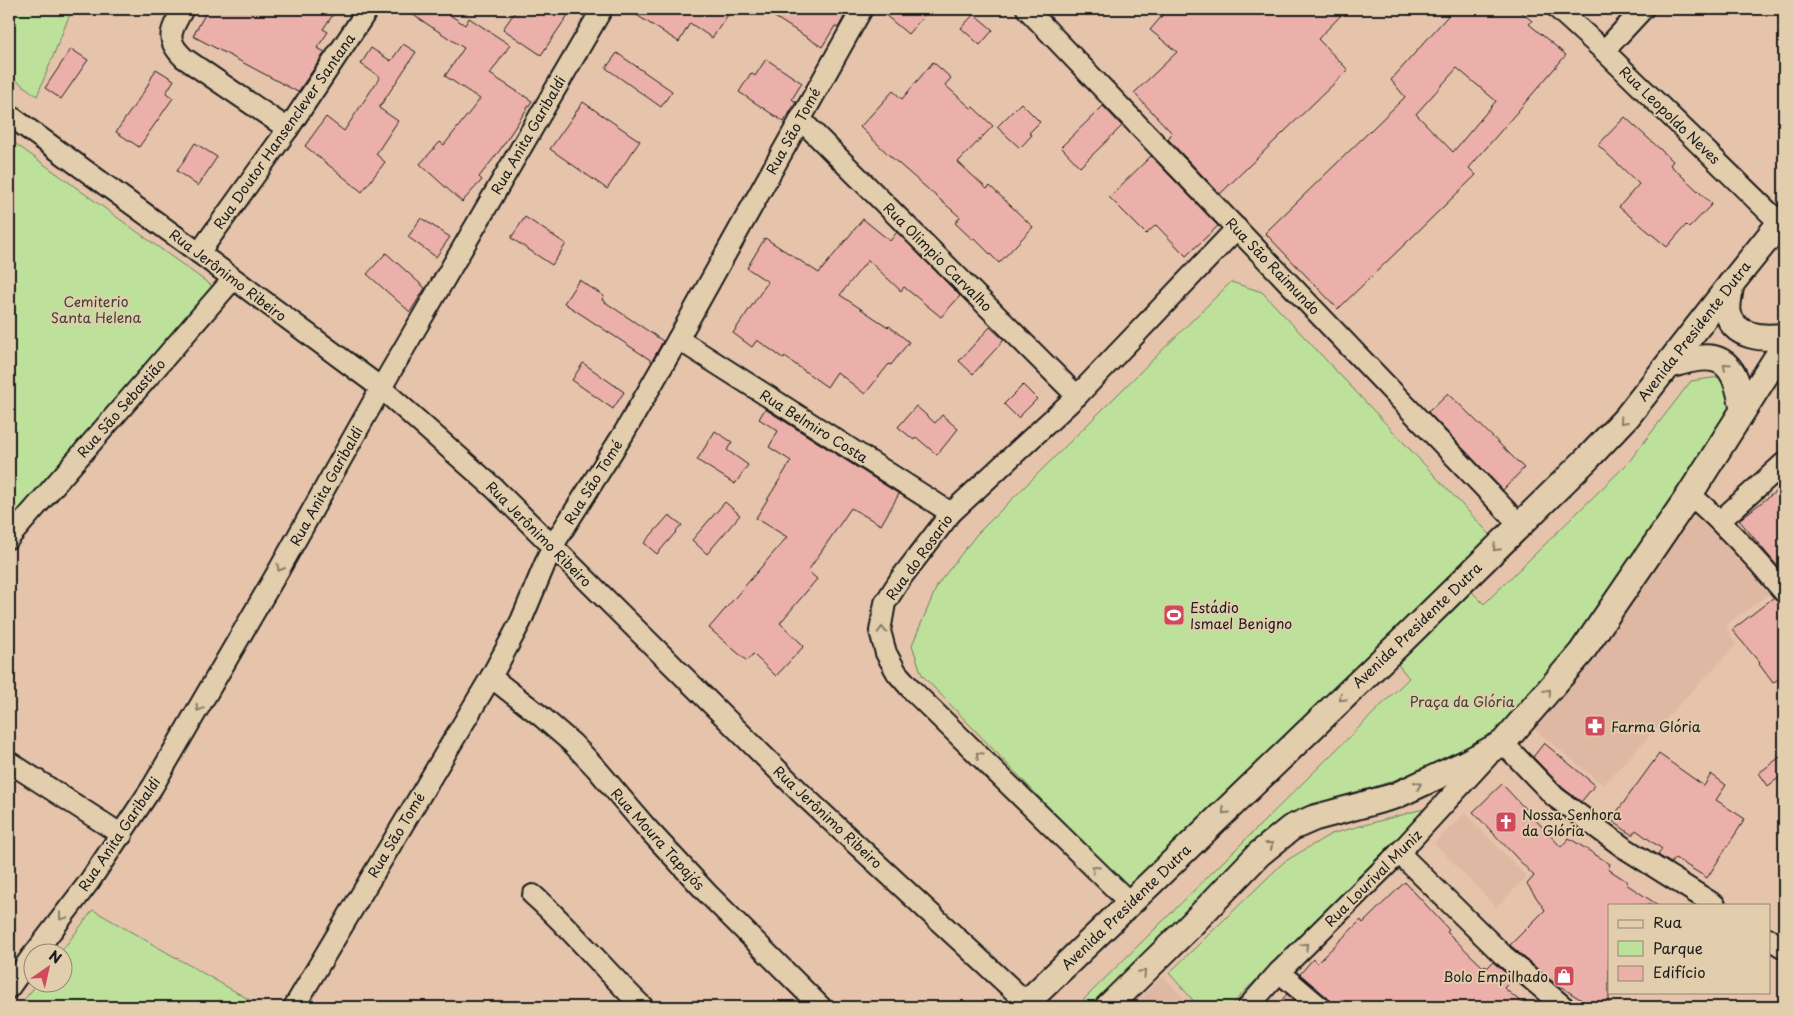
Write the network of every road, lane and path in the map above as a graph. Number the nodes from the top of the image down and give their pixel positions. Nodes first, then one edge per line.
1 (183, 9) edge
2 (368, 9) edge
3 (602, 9) edge
4 (862, 9) edge
5 (1027, 9) edge
6 (1558, 9) edge
7 (1643, 9) edge
8 (1604, 50) junction
9 (9, 115) edge
10 (800, 119) junction
11 (288, 129) junction
12 (1782, 220) edge
13 (1237, 228) junction
14 (199, 253) junction
15 (233, 279) junction
16 (1731, 284) junction
17 (1784, 336) edge
18 (678, 339) junction
19 (1784, 346) edge
20 (1668, 366) junction
21 (381, 388) junction
22 (1077, 396) junction
23 (1743, 410) junction
24 (1784, 464) edge
25 (1690, 494) junction
26 (951, 513) junction
27 (1720, 521) junction
28 (1519, 524) junction
29 (9, 538) edge
30 (552, 547) junction
31 (1784, 592) edge
32 (491, 677) junction
33 (1499, 745) junction
34 (9, 762) edge
35 (122, 835) junction
36 (1399, 853) junction
37 (533, 895) dead end
38 (1130, 903) junction
39 (1714, 904) edge
40 (1770, 940) edge
41 (37, 944) edge
42 (1784, 948) edge
43 (22, 964) edge
44 (1279, 972) junction
45 (9, 988) edge
46 (1025, 1005) edge
47 (294, 1007) edge
48 (643, 1007) edge
49 (821, 1007) edge
50 (1108, 1007) edge
51 (1248, 1007) edge
52 (1320, 1007) edge
53 (1564, 1007) edge

1 - 11 street
2 - 11 street, Rua Doutor Hansenclever Santana
3 - 21 street, Rua Anita Garibaldi
4 - 10 street, Rua São Tomé
5 - 13 street, Rua São Raimundo
6 - 8 street, Rua Leopoldo Neves
7 - 8 street
8 - 12 street, Rua Leopoldo Neves
9 - 14 street, Rua Jerônimo Ribeiro
10 - 18 street, Rua São Tomé
10 - 22 street, Rua Olimpio Carvalho
11 - 14 street, Rua Doutor Hansenclever Santana
12 - 16 street, Avenida Presidente Dutra
13 - 22 street, Rua do Rosario
13 - 28 street, Rua São Raimundo
14 - 15 street, Rua Jerônimo Ribeiro
15 - 21 street, Rua Jerônimo Ribeiro
15 - 29 street, Rua São Sebastião
16 - 17 street
16 - 20 street, Avenida Presidente Dutra
18 - 26 street, Rua Belmiro Costa
18 - 30 street, Rua São Tomé
19 - 23 street
23 -> 20 street
20 -> 28 street, Avenida Presidente Dutra
21 - 30 street, Rua Jerônimo Ribeiro
21 -> 35 street, Rua Anita Garibaldi
22 - 26 street, Rua do Rosario
23 - 25 street
24 - 27 street
25 - 27 street
33 -> 25 street
38 -> 26 street, Rua do Rosario
27 - 31 street
28 -> 38 street, Avenida Presidente Dutra
30 - 32 street, Rua São Tomé
30 - 46 street, Rua Jerônimo Ribeiro
32 - 47 street, Rua São Tomé
32 - 49 street, Rua Moura Tapajós
33 - 36 street, Rua Lourival Muniz
33 - 39 street
50 -> 33 street
34 - 35 street
35 -> 41 street, Rua Anita Garibaldi
44 -> 36 street, Rua Lourival Muniz
36 - 53 street
37 - 48 street
38 - 46 street, Avenida Presidente Dutra
40 - 42 street
43 - 45 street, Rua Anita Garibaldi
44 - 51 street, Rua Lourival Muniz
44 - 52 street

